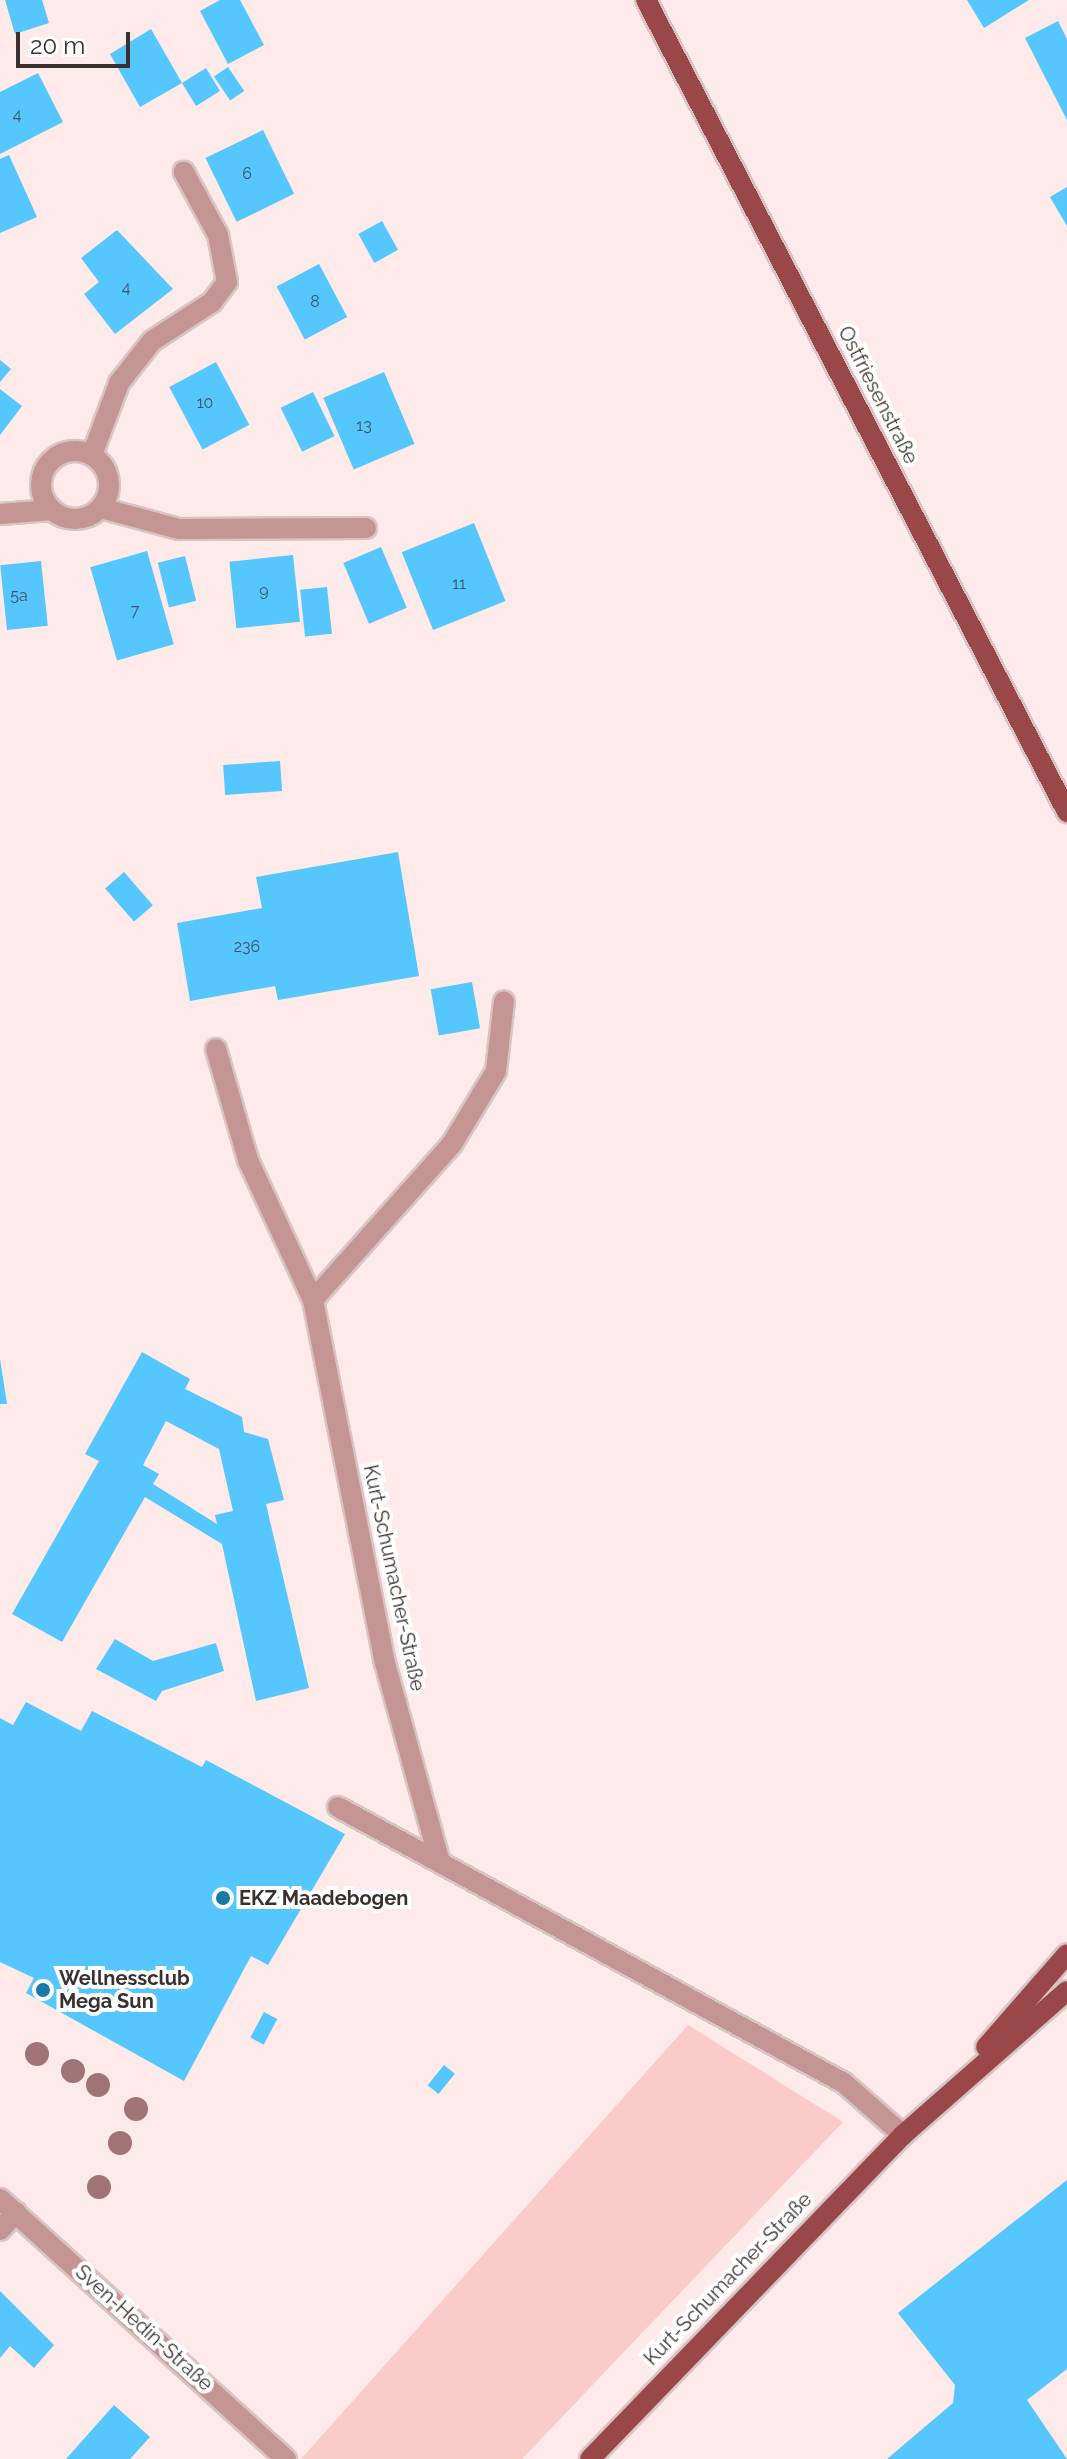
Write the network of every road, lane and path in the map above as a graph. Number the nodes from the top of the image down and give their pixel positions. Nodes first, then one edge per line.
1 (646, 0) edge
2 (184, 172) dead end
3 (92, 455) junction
4 (101, 508) junction
5 (52, 510) junction
6 (0, 514) edge
7 (366, 528) dead end
8 (1067, 812) edge
9 (504, 1001) dead end
10 (216, 1049) dead end
11 (313, 1300) junction
12 (338, 1807) dead end
13 (440, 1862) junction
14 (1067, 1954) edge
15 (1067, 1991) edge
16 (941, 2098) junction
17 (903, 2135) junction
18 (8, 2206) edge
19 (0, 2230) edge
20 (286, 2459) edge
21 (590, 2459) edge

1 - 8 main road, Ostfriesenstraße
2 - 3 street
3 - 4 street
3 - 5 street
4 - 5 street
4 - 7 street
5 - 6 street
9 - 11 street
10 - 11 street, Kurt-Schumacher-Straße
11 - 13 street, Kurt-Schumacher-Straße
12 - 13 street
13 - 17 street
14 - 16 main road, Kurt-Schumacher-Straße
15 - 16 main road, Kurt-Schumacher-Straße
16 - 17 main road, Kurt-Schumacher-Straße
17 - 21 main road, Kurt-Schumacher-Straße
18 - 19 street
18 - 20 street, Sven-Hedin-Straße

